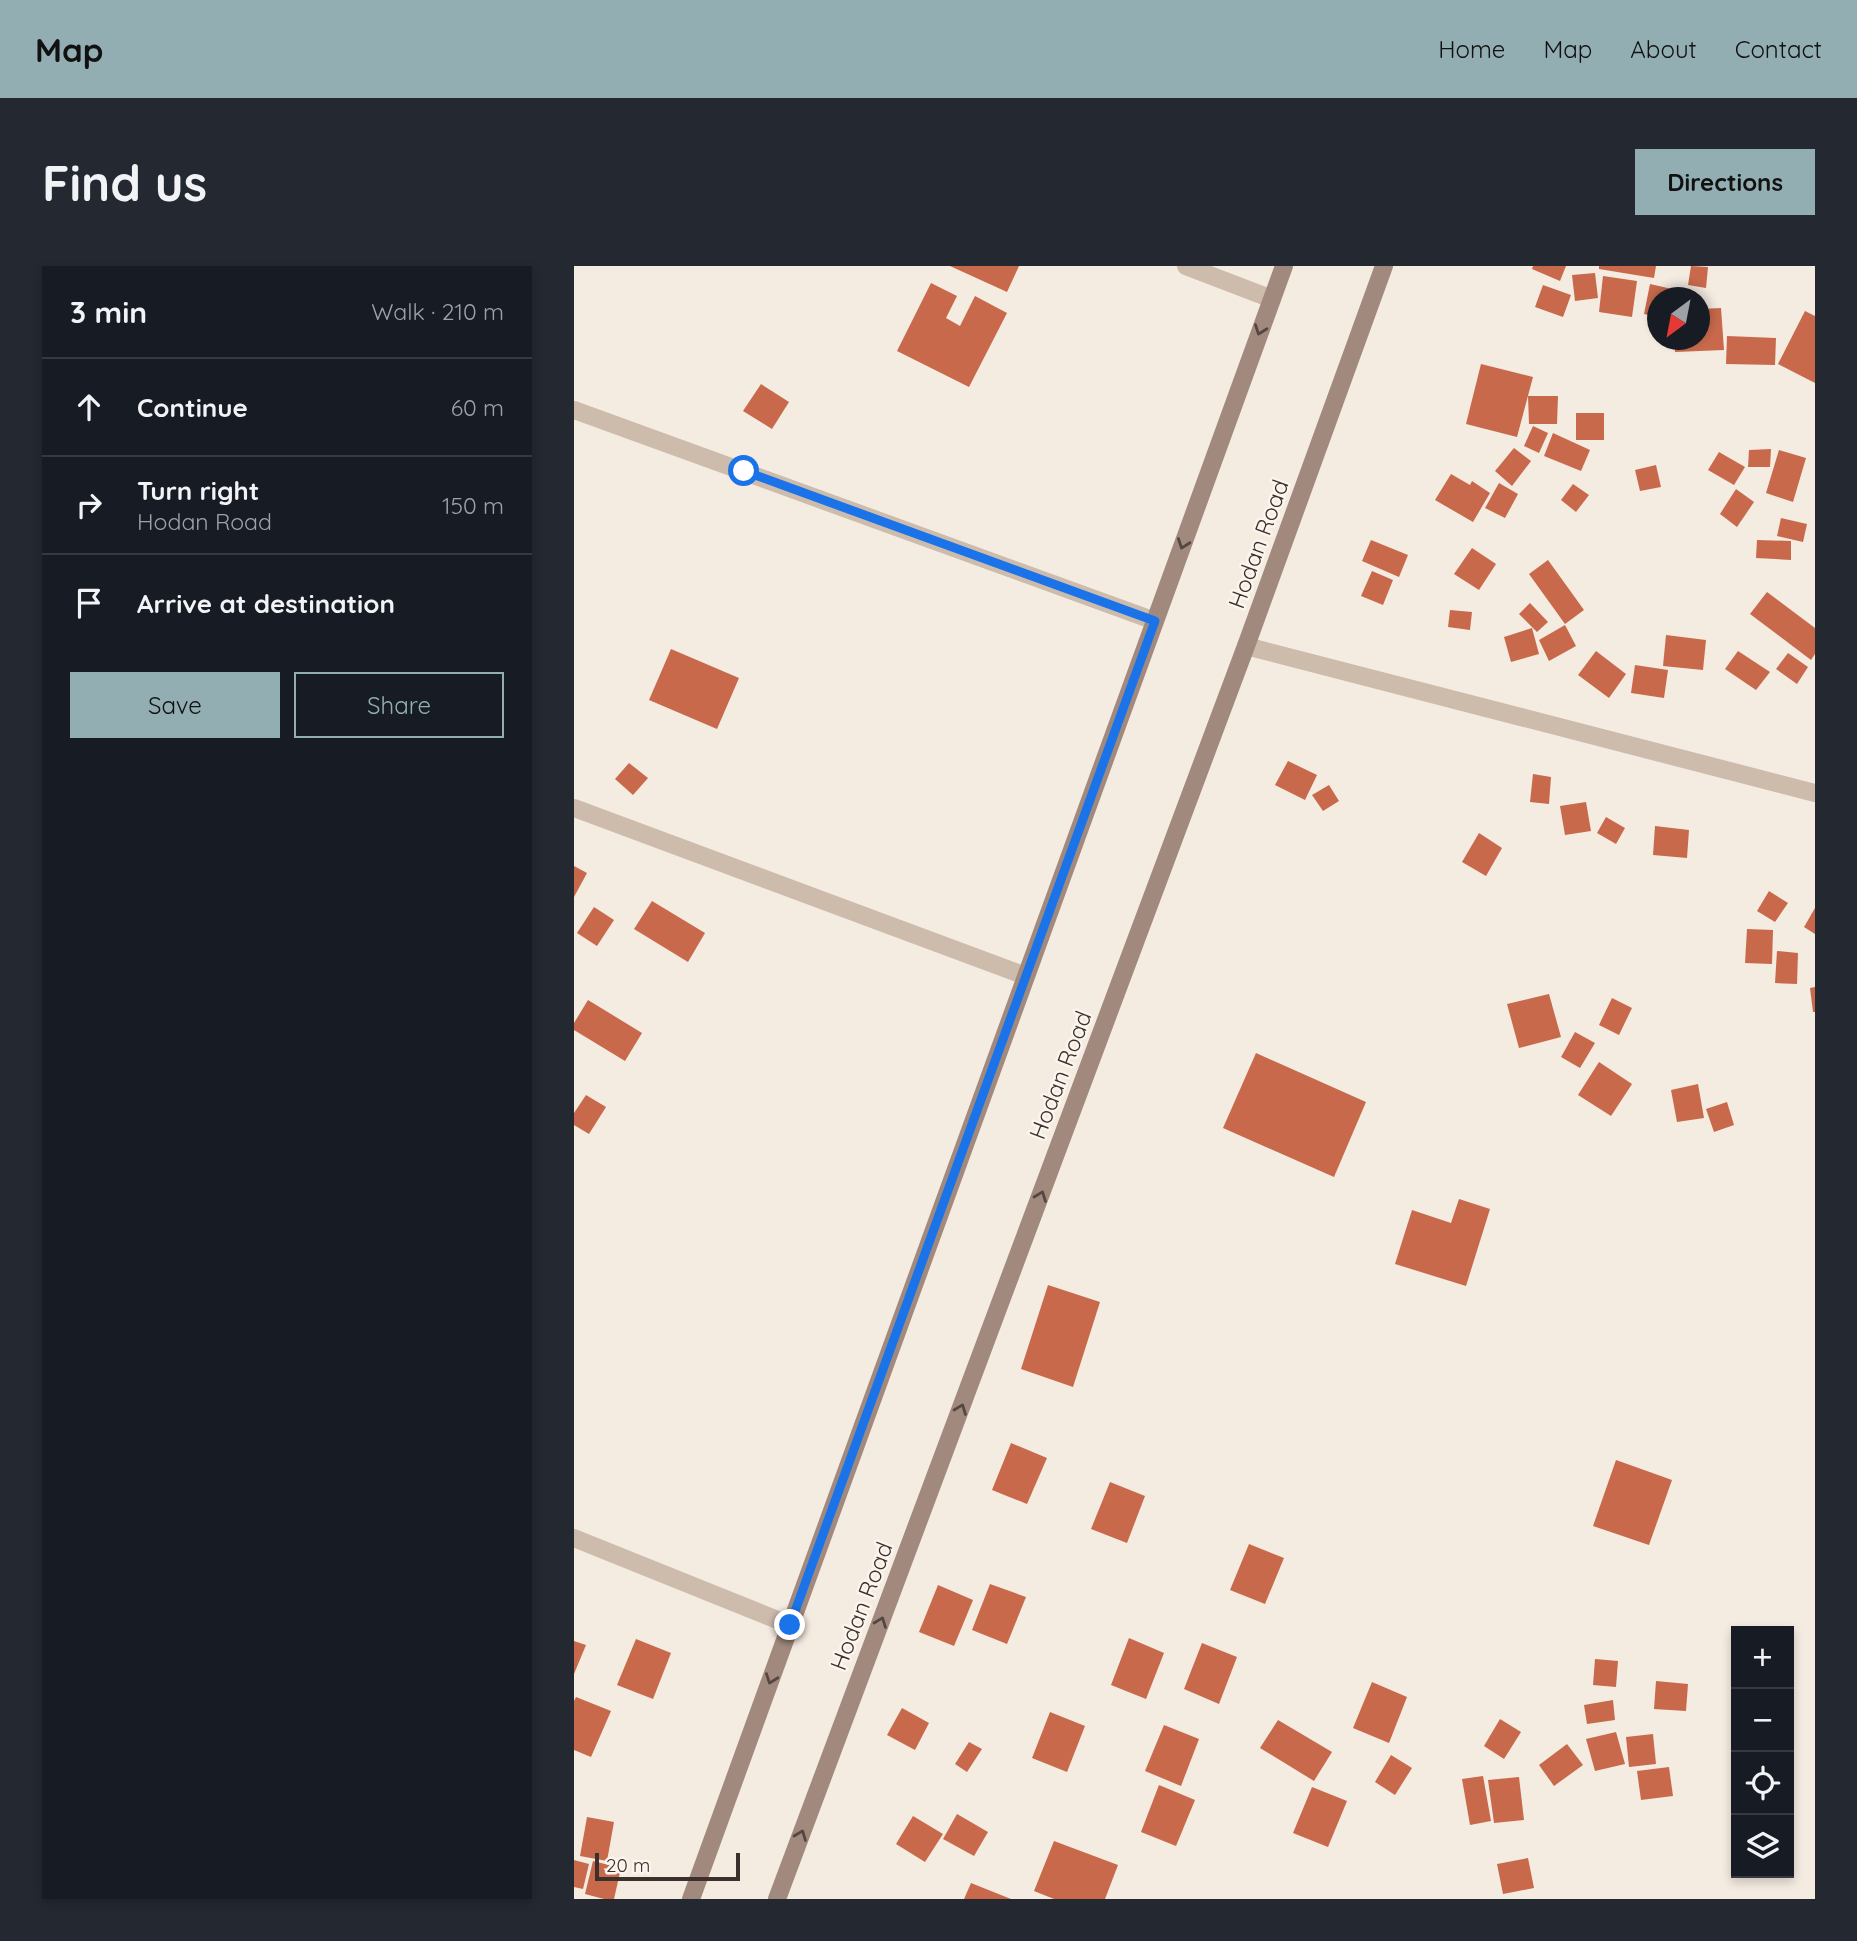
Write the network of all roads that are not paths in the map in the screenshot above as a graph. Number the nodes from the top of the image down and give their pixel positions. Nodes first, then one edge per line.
1 (1186, 266) edge
2 (1284, 266) edge
3 (1384, 266) edge
4 (1272, 299) junction
5 (574, 410) edge
6 (1155, 621) junction
7 (1247, 646) junction
8 (1815, 793) edge
9 (574, 808) edge
10 (1026, 976) junction
11 (574, 1538) edge
12 (790, 1625) junction
13 (691, 1899) edge
14 (778, 1899) edge

1 - 4 street
2 - 4 main road
3 - 7 main road, Hodan Road
4 -> 6 main road
5 - 6 street
6 - 10 main road
7 - 8 street
14 -> 7 main road, Hodan Road
9 - 10 street
10 - 12 main road
11 - 12 street
12 -> 13 main road

